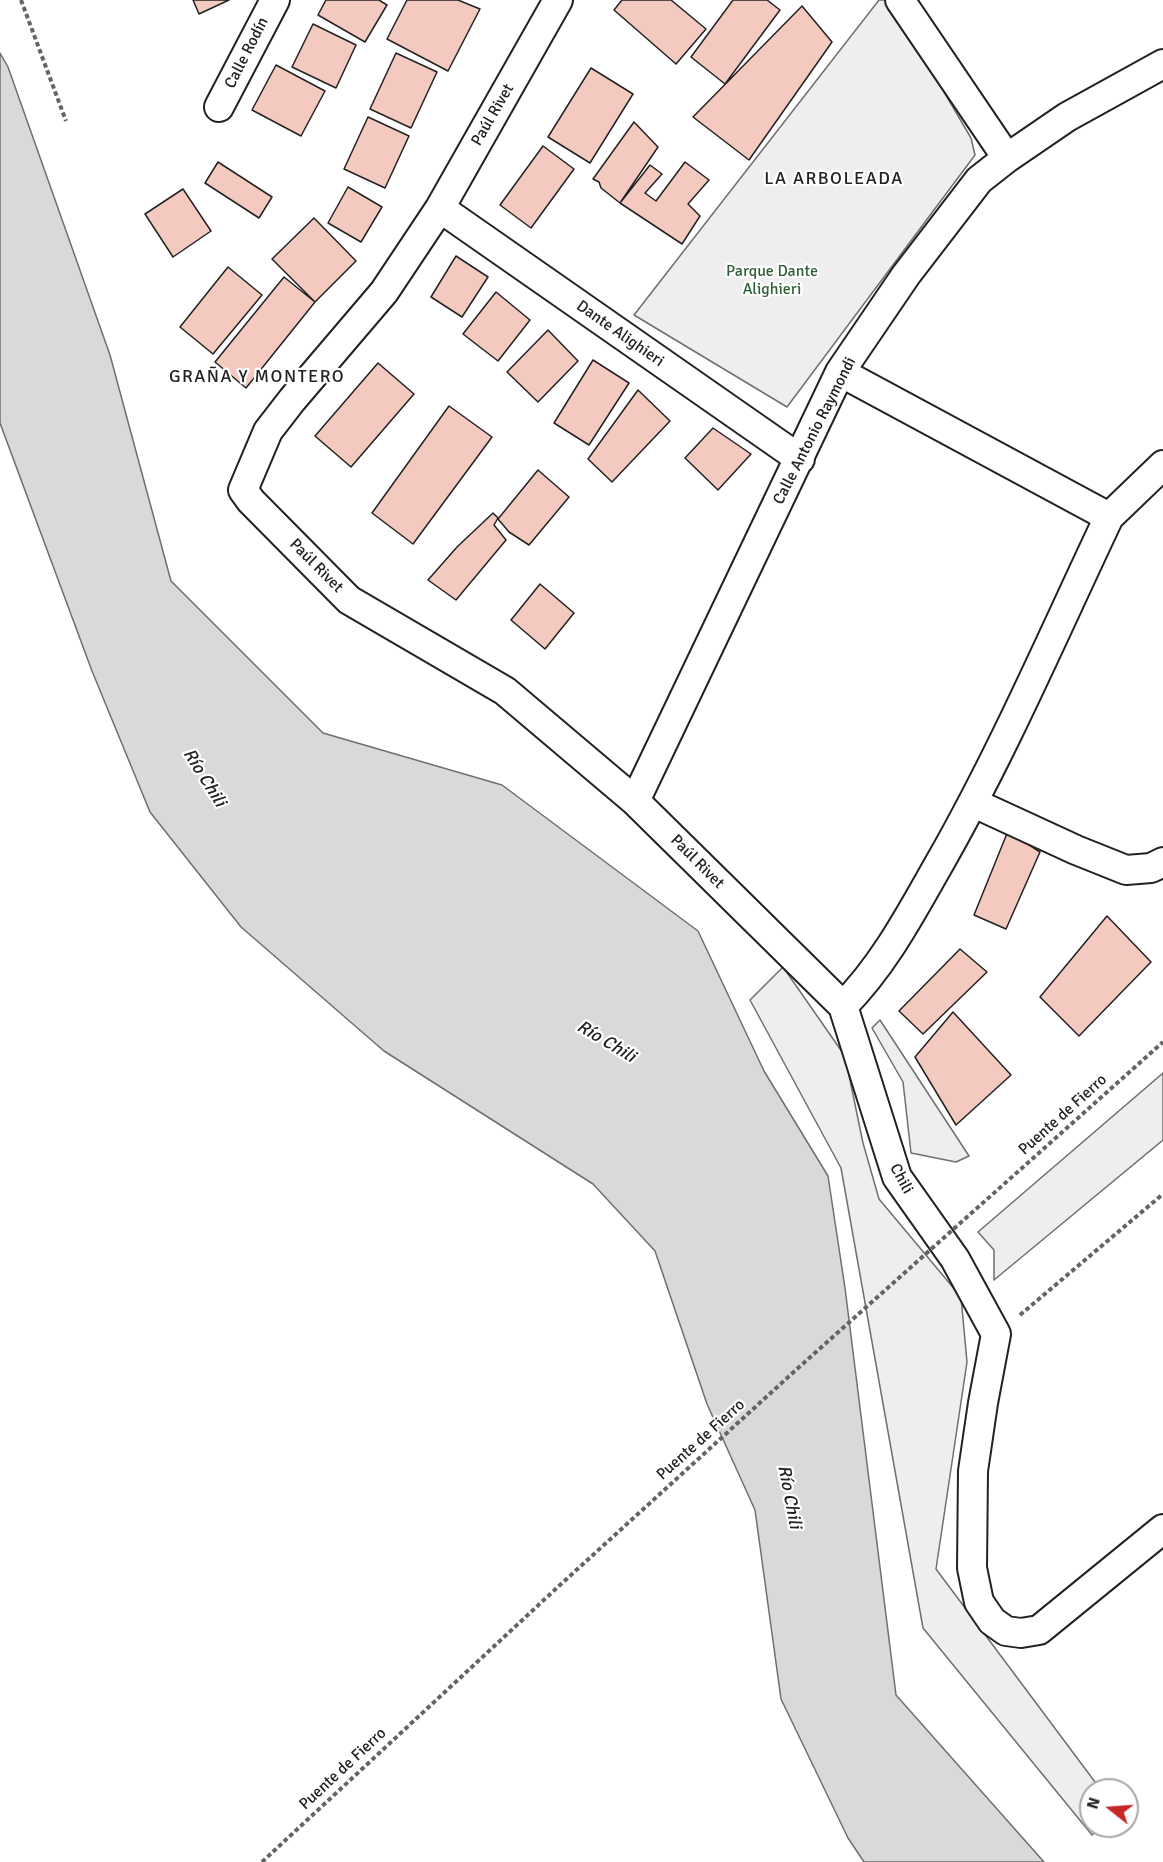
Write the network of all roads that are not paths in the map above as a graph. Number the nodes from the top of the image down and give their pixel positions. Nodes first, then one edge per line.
1 (275, 0) edge
2 (558, 0) edge
3 (900, 0) edge
4 (1163, 64) edge
5 (219, 107) dead end
6 (1007, 158) junction
7 (440, 208) junction
8 (840, 372) junction
9 (800, 459) junction
10 (1163, 465) edge
11 (1109, 517) junction
12 (635, 801) junction
13 (974, 803) junction
14 (1163, 862) edge
15 (843, 1006) junction
16 (1163, 1529) edge

1 - 5 street, Calle Rodín
2 - 7 street, Paúl Rivet
3 - 6 street
4 - 6 street, Calle Antonio Raymondi
6 - 8 street, Calle Antonio Raymondi
7 - 9 street, Dante Alighieri
7 - 12 street, Paúl Rivet
8 - 9 street, Calle Antonio Raymondi
8 - 11 street
9 - 12 street, Calle Antonio Raymondi
10 - 11 street
11 - 13 street
12 - 15 street, Paúl Rivet
13 - 14 street
13 - 15 street
15 - 16 street, Chili

